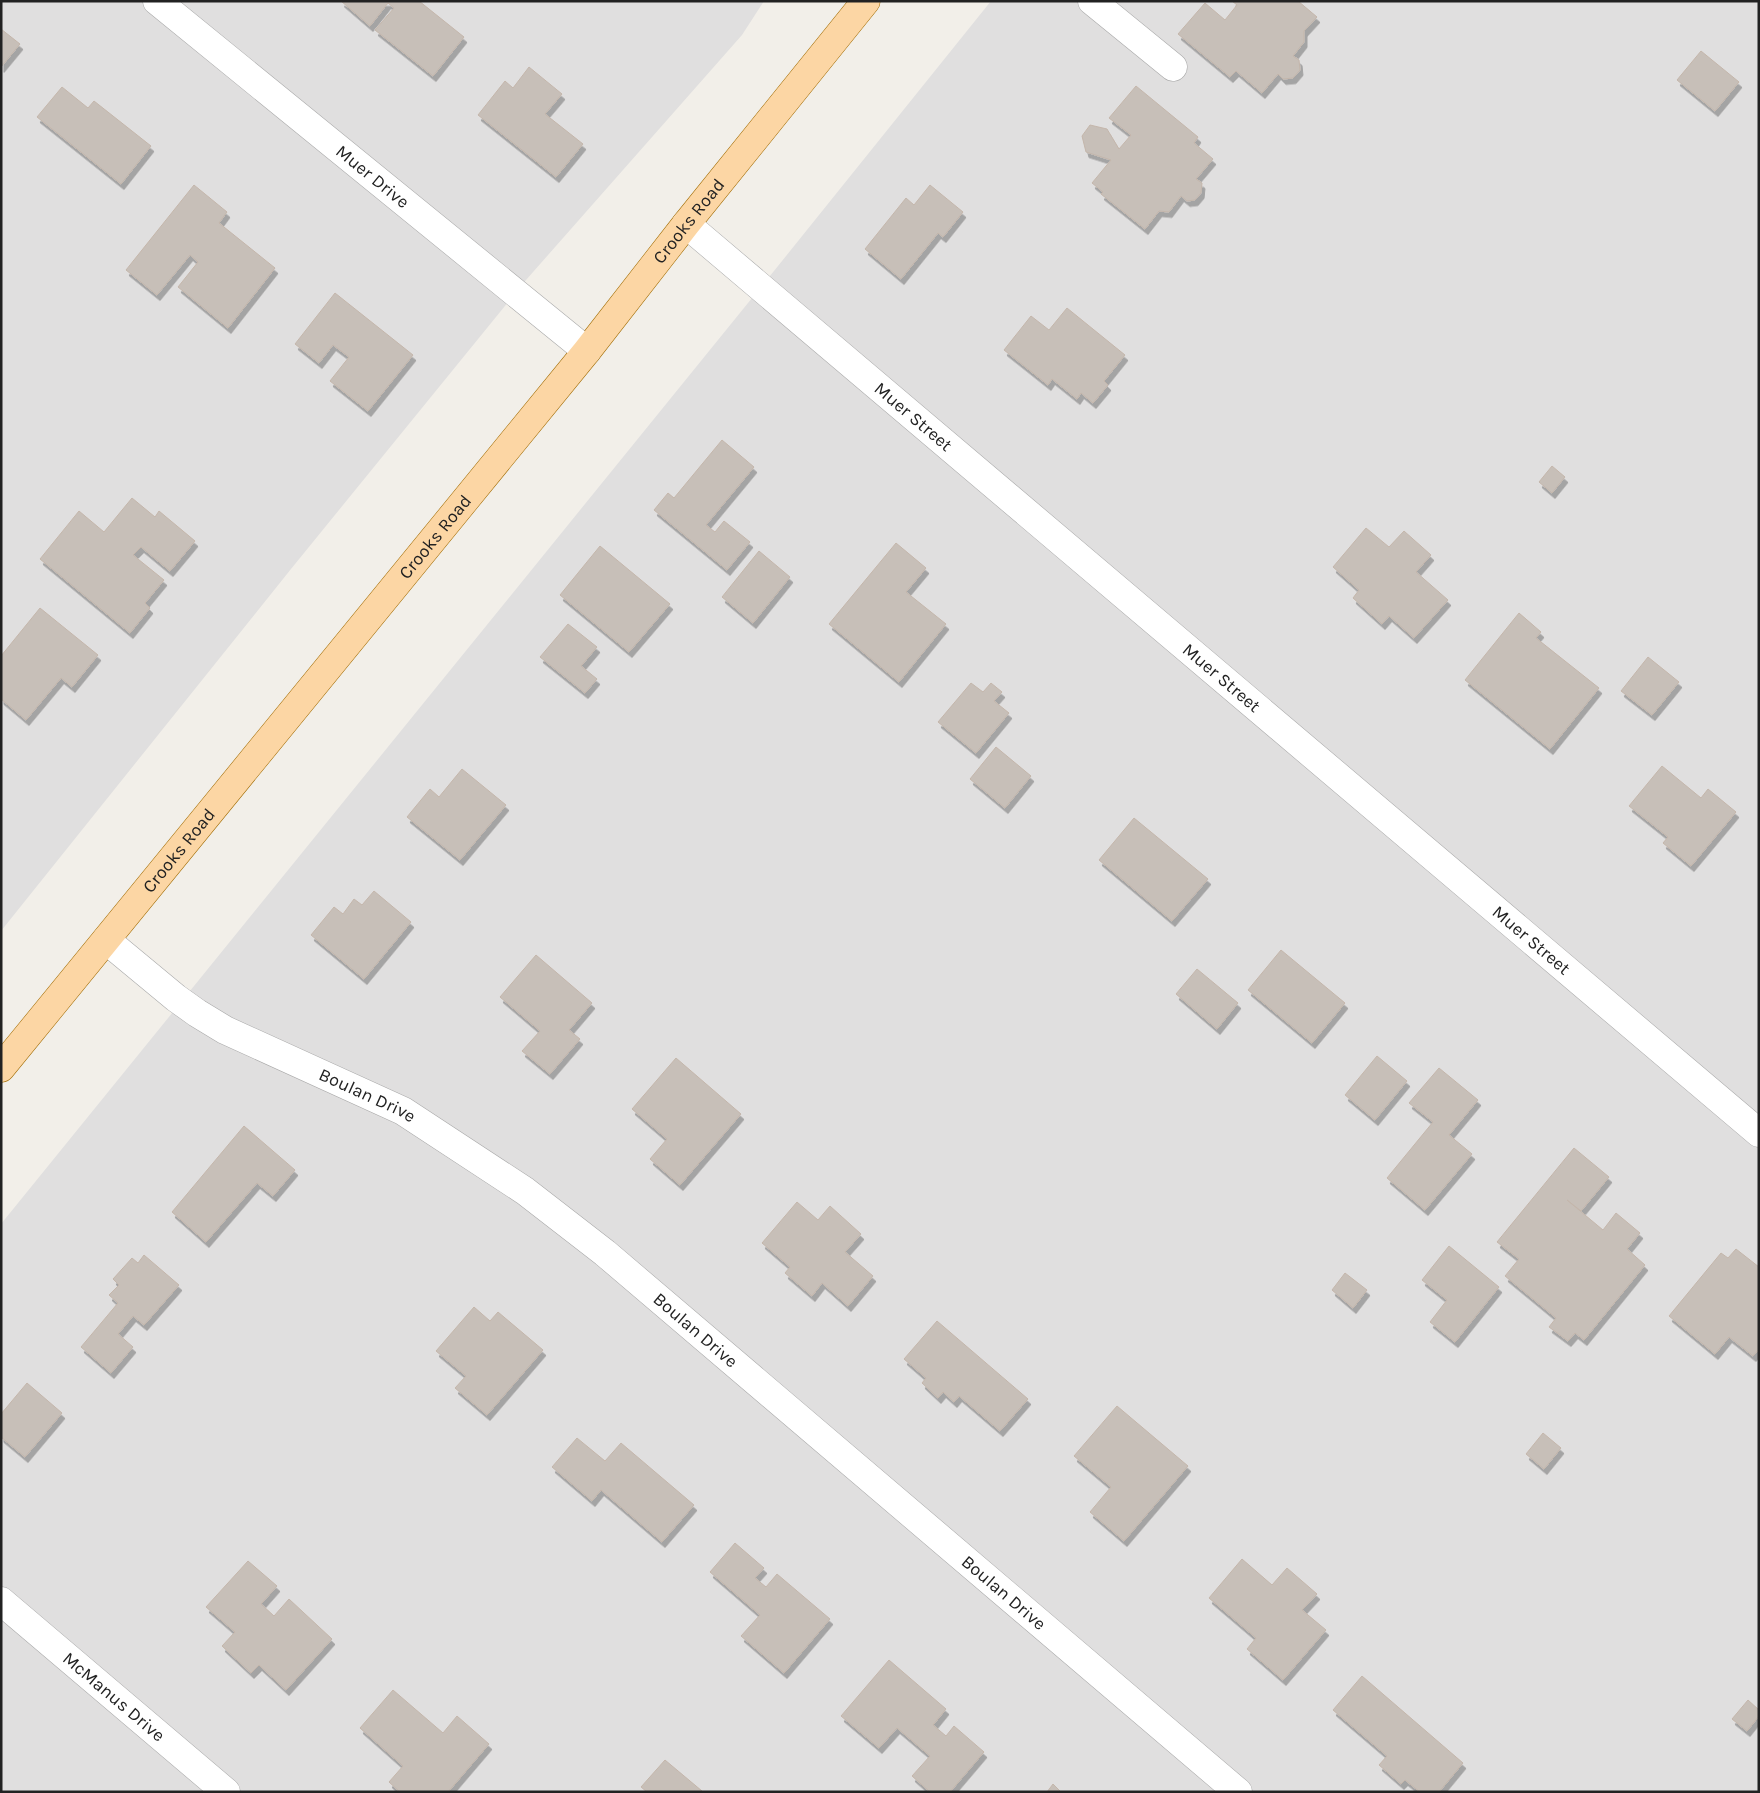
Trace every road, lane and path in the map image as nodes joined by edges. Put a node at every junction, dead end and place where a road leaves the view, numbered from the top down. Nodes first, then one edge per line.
1 (157, 1) edge
2 (866, 1) edge
3 (1092, 1) edge
4 (1173, 67) dead end
5 (686, 224) junction
6 (587, 351) junction
7 (106, 940) junction
8 (1, 1068) edge
9 (1759, 1133) edge
10 (1, 1601) edge
11 (226, 1792) edge
12 (1238, 1792) edge

1 - 6 street, Muer Drive
2 - 5 main road, Crooks Road
3 - 4 street
5 - 6 main road, Crooks Road
5 - 9 street, Muer Street
6 - 7 main road, Crooks Road
7 - 8 main road, Crooks Road
7 - 12 street, Boulan Drive
10 - 11 street, McManus Drive

